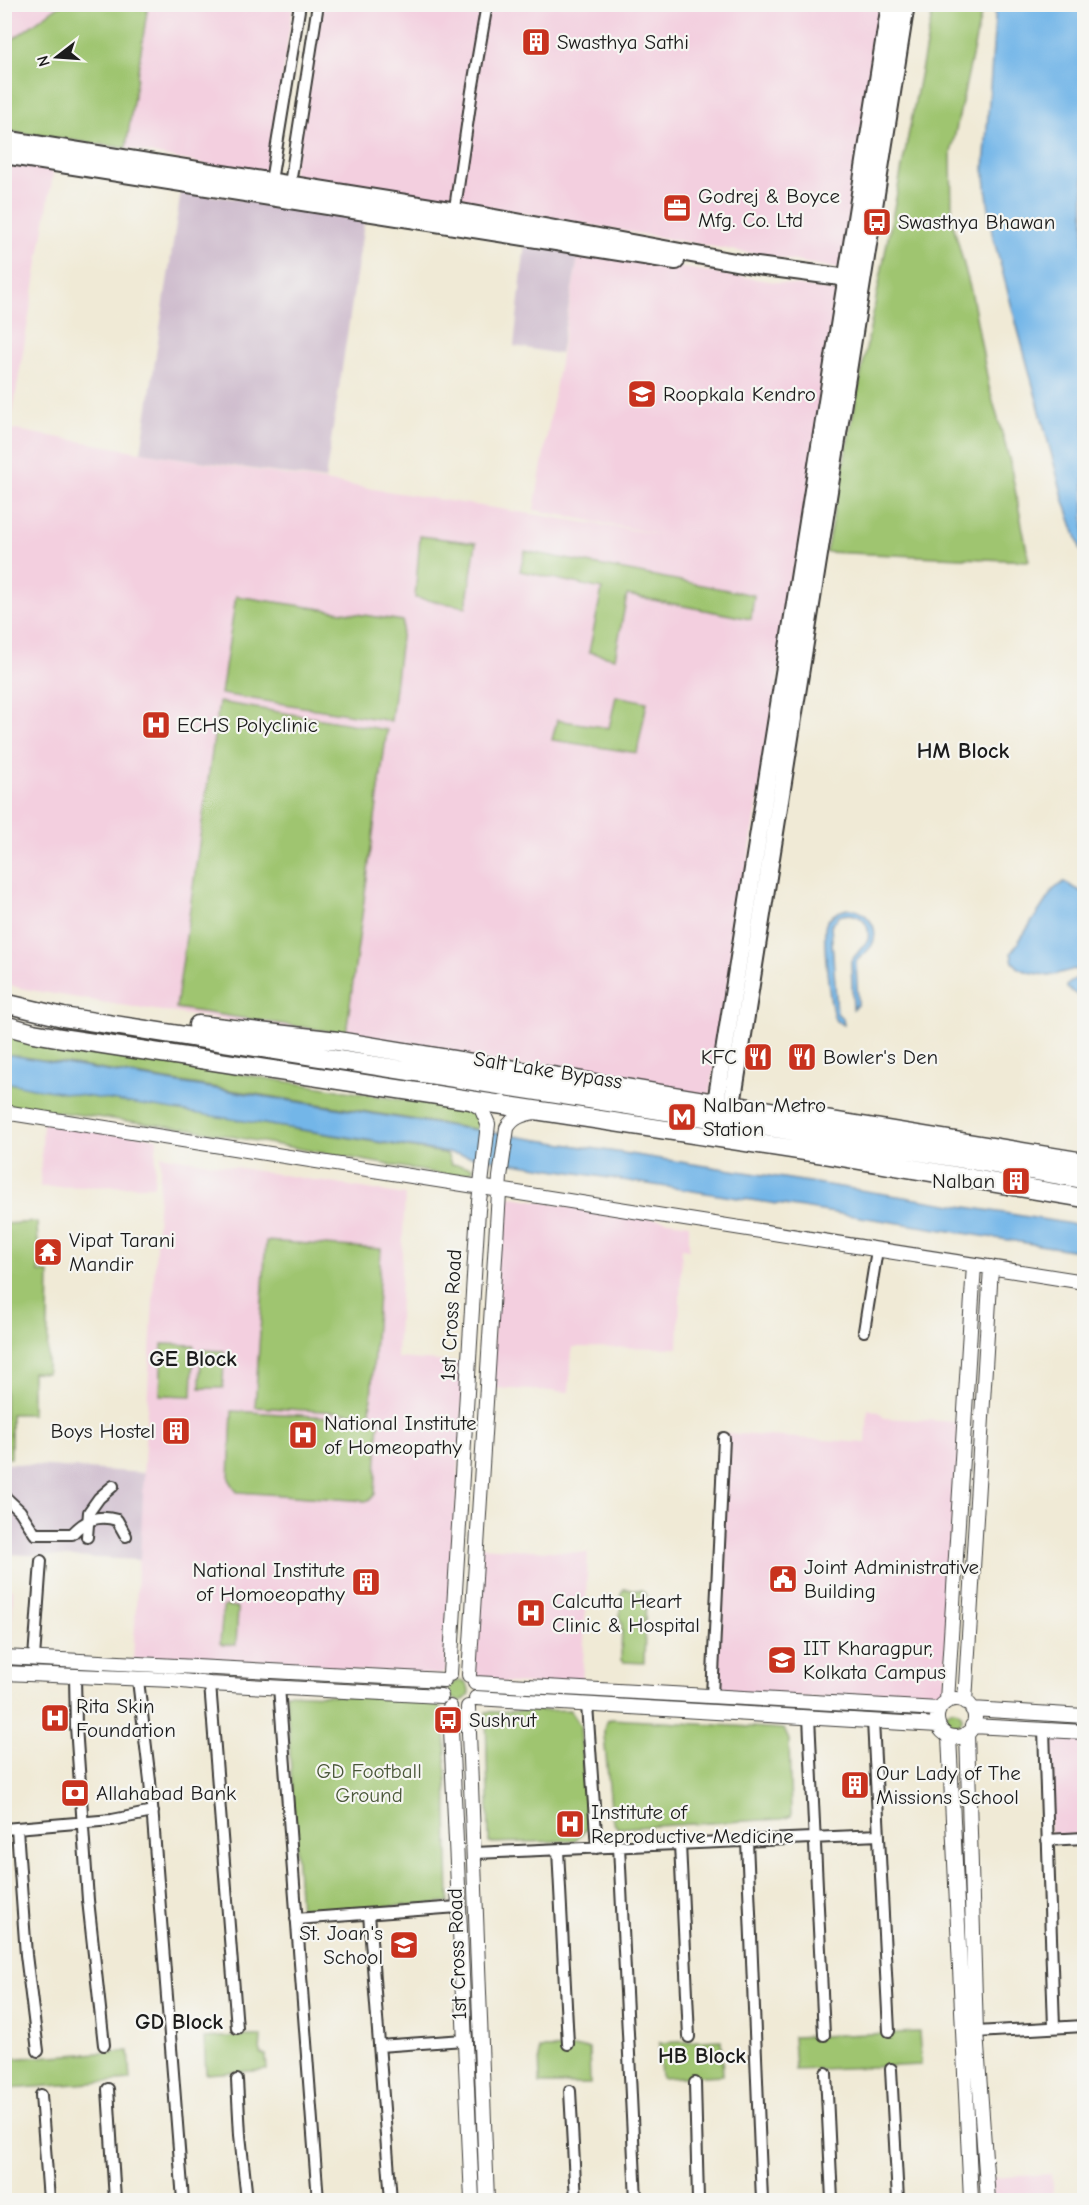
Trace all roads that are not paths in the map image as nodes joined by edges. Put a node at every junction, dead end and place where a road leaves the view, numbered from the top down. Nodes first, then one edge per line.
1 (300, 4) edge
2 (318, 4) edge
3 (487, 4) edge
4 (890, 4) edge
5 (906, 4) edge
6 (4, 139) edge
7 (4, 155) edge
8 (271, 181) junction
9 (290, 184) junction
10 (344, 201) junction
11 (453, 218) junction
12 (854, 283) junction
13 (4, 990) edge
14 (4, 1003) edge
15 (4, 1025) edge
16 (158, 1025) junction
17 (296, 1036) junction
18 (157, 1051) junction
19 (323, 1057) junction
20 (589, 1082) junction
21 (565, 1096) junction
22 (467, 1100) junction
23 (540, 1111) junction
24 (4, 1112) edge
25 (722, 1112) junction
26 (989, 1155) junction
27 (1084, 1162) edge
28 (1084, 1179) edge
29 (481, 1180) junction
30 (984, 1181) junction
31 (499, 1183) junction
32 (1084, 1198) edge
33 (877, 1250) junction
34 (974, 1265) junction
35 (991, 1267) junction
36 (1084, 1282) edge
37 (472, 1311) junction
38 (490, 1313) junction
39 (864, 1331) dead end
40 (724, 1438) dead end
41 (113, 1486) dead end
42 (4, 1496) edge
43 (89, 1521) junction
44 (126, 1536) dead end
45 (87, 1537) dead end
46 (458, 1554) junction
47 (476, 1554) junction
48 (41, 1562) dead end
49 (4, 1657) edge
50 (34, 1658) junction
51 (94, 1661) junction
52 (4, 1673) edge
53 (75, 1677) junction
54 (447, 1677) junction
55 (93, 1678) junction
56 (472, 1679) junction
57 (138, 1680) junction
58 (210, 1684) junction
59 (279, 1688) junction
60 (696, 1695) junction
61 (712, 1696) junction
62 (445, 1701) junction
63 (472, 1702) junction
64 (587, 1705) junction
65 (943, 1705) junction
66 (968, 1706) junction
67 (694, 1711) junction
68 (1084, 1716) edge
69 (809, 1717) junction
70 (873, 1721) junction
71 (938, 1725) junction
72 (970, 1729) junction
73 (1044, 1730) junction
74 (1084, 1732) edge
75 (949, 1736) junction
76 (153, 1812) junction
77 (82, 1822) junction
78 (4, 1829) edge
79 (17, 1829) junction
80 (879, 1834) junction
81 (814, 1838) junction
82 (1084, 1838) edge
83 (1047, 1840) junction
84 (747, 1841) junction
85 (680, 1844) junction
86 (618, 1846) junction
87 (597, 1848) junction
88 (558, 1850) junction
89 (475, 1853) junction
90 (459, 1907) junction
91 (369, 1914) junction
92 (296, 1919) junction
93 (461, 1968) junction
94 (479, 1968) junction
95 (967, 1982) junction
96 (1084, 2026) edge
97 (1054, 2027) junction
98 (237, 2028) dead end
99 (889, 2031) dead end
100 (976, 2031) junction
101 (824, 2035) dead end
102 (689, 2037) dead end
103 (464, 2040) junction
104 (568, 2044) dead end
105 (104, 2045) dead end
106 (379, 2046) junction
107 (38, 2051) dead end
108 (891, 2069) dead end
109 (826, 2073) dead end
110 (237, 2080) dead end
111 (466, 2083) junction
112 (483, 2083) junction
113 (694, 2083) dead end
114 (108, 2089) dead end
115 (570, 2091) dead end
116 (41, 2095) dead end
117 (973, 2098) junction
118 (49, 2200) edge
119 (115, 2200) edge
120 (183, 2200) edge
121 (247, 2200) edge
122 (318, 2200) edge
123 (391, 2200) edge
124 (472, 2200) edge
125 (487, 2200) edge
126 (576, 2200) edge
127 (636, 2200) edge
128 (698, 2200) edge
129 (762, 2200) edge
130 (832, 2200) edge
131 (898, 2200) edge
132 (971, 2200) edge
133 (987, 2200) edge

1 - 8 street
2 - 9 street
3 - 11 street
4 - 12 main road
5 - 12 main road
6 - 8 main road
7 - 10 main road
8 - 9 main road
9 - 10 main road
10 - 11 main road
11 - 12 main road
12 - 25 main road
13 - 16 main road, Salt Lake Bypass
14 - 16 main road, Salt Lake Bypass
15 - 18 main road, Salt Lake Bypass
16 - 17 main road, Salt Lake Bypass
16 - 18 main road
16 - 19 main road, Salt Lake Bypass
17 - 19 main road
17 - 20 main road, Salt Lake Bypass
18 - 22 main road, Salt Lake Bypass
19 - 21 main road, Salt Lake Bypass
20 - 21 main road
20 - 25 main road, Salt Lake Bypass
21 - 25 main road, Salt Lake Bypass
22 - 23 main road, Salt Lake Bypass
22 - 29 street, 1st Cross Road
23 - 30 main road, Salt Lake Bypass
23 - 31 street, 1st Cross Road
24 - 29 street
25 - 26 main road, Salt Lake Bypass
26 - 27 main road, Salt Lake Bypass
26 - 28 main road, Salt Lake Bypass
26 - 30 main road
29 - 31 street
29 - 37 street, 1st Cross Road
30 - 32 main road, Salt Lake Bypass
31 - 33 street
31 - 38 street, 1st Cross Road
33 - 34 street
33 - 39 street
34 - 35 street
34 - 65 street
35 - 36 street
35 - 66 street
37 - 38 street
37 - 46 street, 1st Cross Road
38 - 47 street, 1st Cross Road
40 - 61 street
41 - 43 street
42 - 43 street
43 - 44 street
43 - 45 street
46 - 47 street
46 - 54 street, 1st Cross Road
47 - 56 street, 1st Cross Road
48 - 50 street
49 - 50 street
50 - 51 street
51 - 54 street
51 - 55 street
52 - 53 street
53 - 55 street
53 - 77 street
54 - 56 street
54 - 62 street
55 - 57 street
56 - 60 street
56 - 63 street
57 - 58 street
57 - 76 street
58 - 59 street
58 - 98 street
59 - 62 street
59 - 92 street
60 - 61 street
60 - 67 street
61 - 65 street
62 - 63 street
62 - 90 street, 1st Cross Road
63 - 64 street
63 - 89 street, 1st Cross Road
64 - 67 street
64 - 87 street
65 - 66 street
65 - 71 street
66 - 68 street
66 - 72 street
67 - 69 street
69 - 70 street
69 - 81 street
70 - 71 street
70 - 80 street
71 - 75 street
72 - 73 street
72 - 75 street
72 - 95 street
73 - 74 street
73 - 83 street
75 - 95 street
76 - 77 street
76 - 120 street
77 - 79 street
77 - 105 street
78 - 79 street
79 - 107 street
80 - 81 street
80 - 99 street
81 - 84 street
81 - 101 street
82 - 83 street
83 - 97 street
84 - 85 street
84 - 129 street
85 - 86 street
85 - 102 street
86 - 87 street
86 - 127 street
87 - 88 street
88 - 89 street
88 - 104 street
89 - 94 street, 1st Cross Road
90 - 91 street
90 - 93 street, 1st Cross Road
91 - 92 street
91 - 106 street
92 - 122 street
93 - 94 street
93 - 103 street, 1st Cross Road
94 - 112 street, 1st Cross Road
95 - 100 street
95 - 117 street
96 - 97 street
97 - 100 street
100 - 117 street
103 - 106 street
103 - 111 street, 1st Cross Road
106 - 123 street
108 - 131 street
109 - 130 street
110 - 121 street
111 - 112 street
111 - 124 street, 1st Cross Road
112 - 125 street, 1st Cross Road
113 - 128 street
114 - 119 street
115 - 126 street
116 - 118 street
117 - 132 street
117 - 133 street

